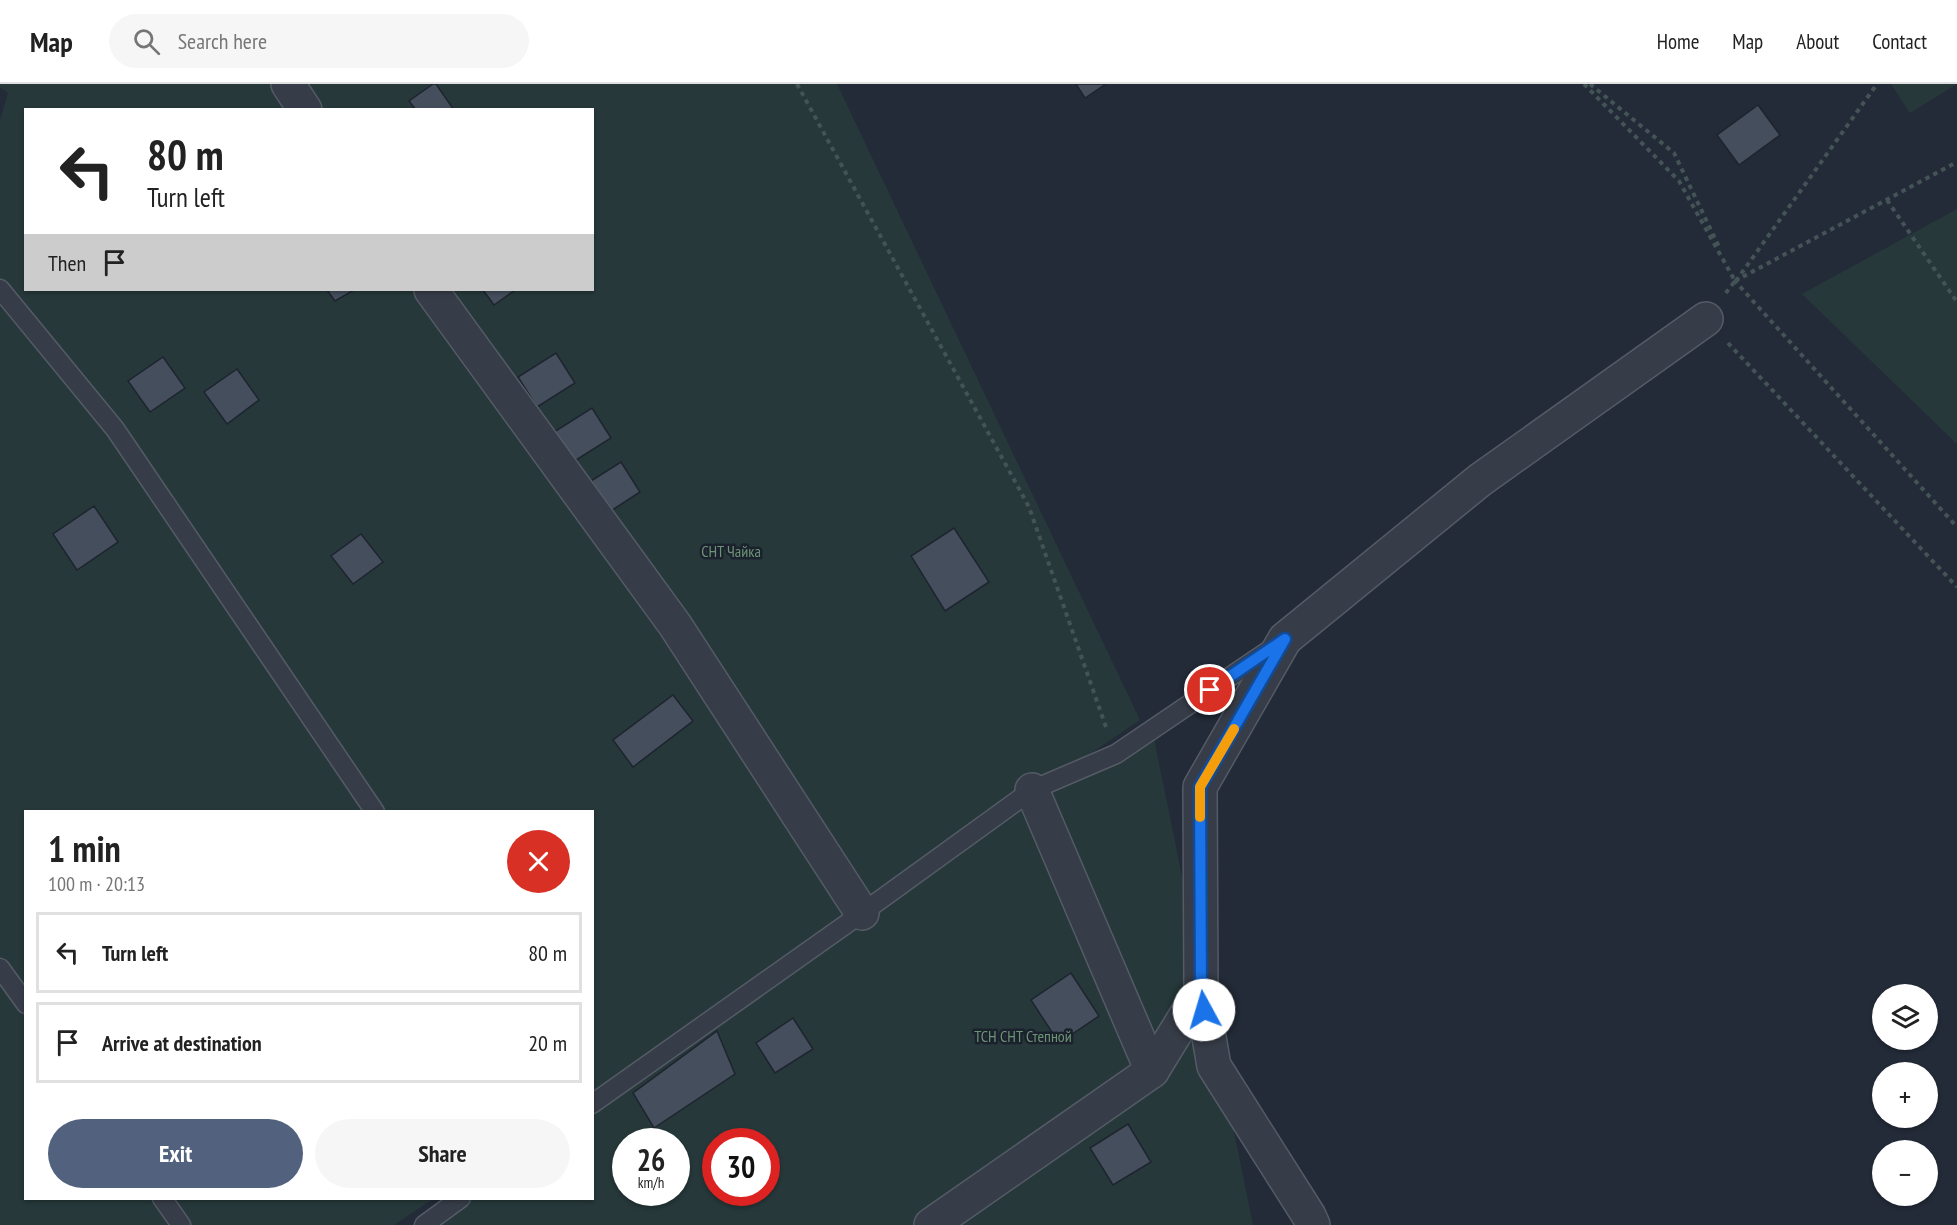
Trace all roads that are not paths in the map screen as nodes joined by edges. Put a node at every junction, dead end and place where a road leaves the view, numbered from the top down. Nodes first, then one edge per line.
1 (288, 84) edge
2 (304, 108) edge
3 (0, 289) edge
4 (432, 291) edge
5 (1706, 319) road end
6 (1285, 639) junction
7 (1032, 790) junction
8 (374, 810) edge
9 (862, 913) junction
10 (0, 968) edge
11 (1201, 991) junction
12 (24, 1001) edge
13 (1152, 1071) junction
14 (594, 1103) edge
15 (163, 1200) edge
16 (458, 1200) edge
17 (181, 1225) edge
18 (424, 1225) edge
19 (931, 1225) edge
20 (1313, 1225) edge

1 - 2 street
3 - 8 lane
4 - 9 street
5 - 6 street
6 - 7 lane
6 - 11 street
7 - 9 lane
7 - 13 street
9 - 14 lane
10 - 12 lane
11 - 13 street
11 - 20 street
13 - 19 street
15 - 17 lane
16 - 18 lane

